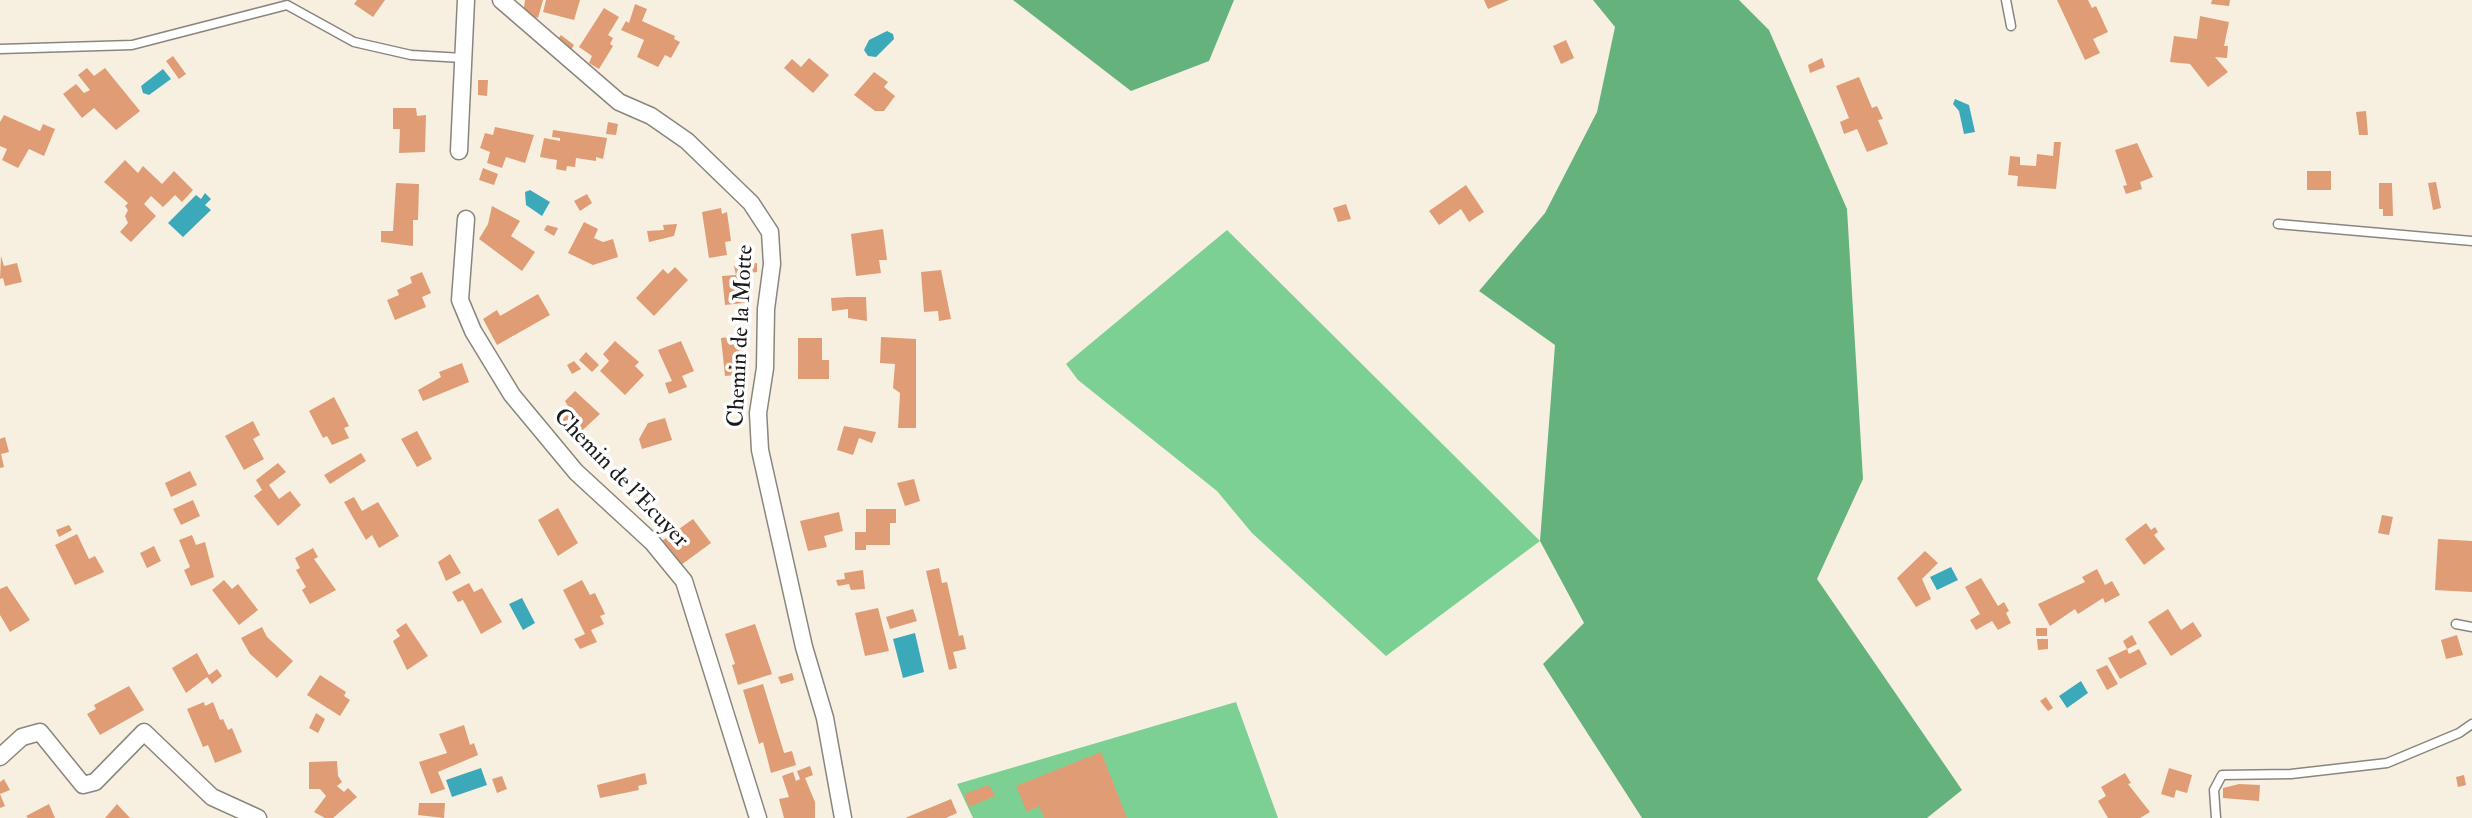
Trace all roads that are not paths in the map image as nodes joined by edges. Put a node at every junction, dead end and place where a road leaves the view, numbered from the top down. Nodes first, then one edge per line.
1 (466, 0) edge
2 (501, 0) edge
3 (2007, 0) edge
4 (2011, 26) dead end
5 (0, 49) edge
6 (463, 58) junction
7 (459, 150) dead end
8 (466, 219) dead end
9 (2278, 224) dead end
10 (2472, 241) edge
11 (2456, 624) dead end
12 (2472, 627) edge
13 (2472, 724) edge
14 (0, 757) edge
15 (258, 818) edge
16 (758, 818) edge
17 (843, 818) edge
18 (2216, 818) edge

1 - 6 street
2 - 17 street, Chemin de la Motte
3 - 4 lane
5 - 6 lane
6 - 7 street
8 - 16 street, Chemin de l'Ecuyer
9 - 10 lane
11 - 12 lane
13 - 18 lane
14 - 15 street

